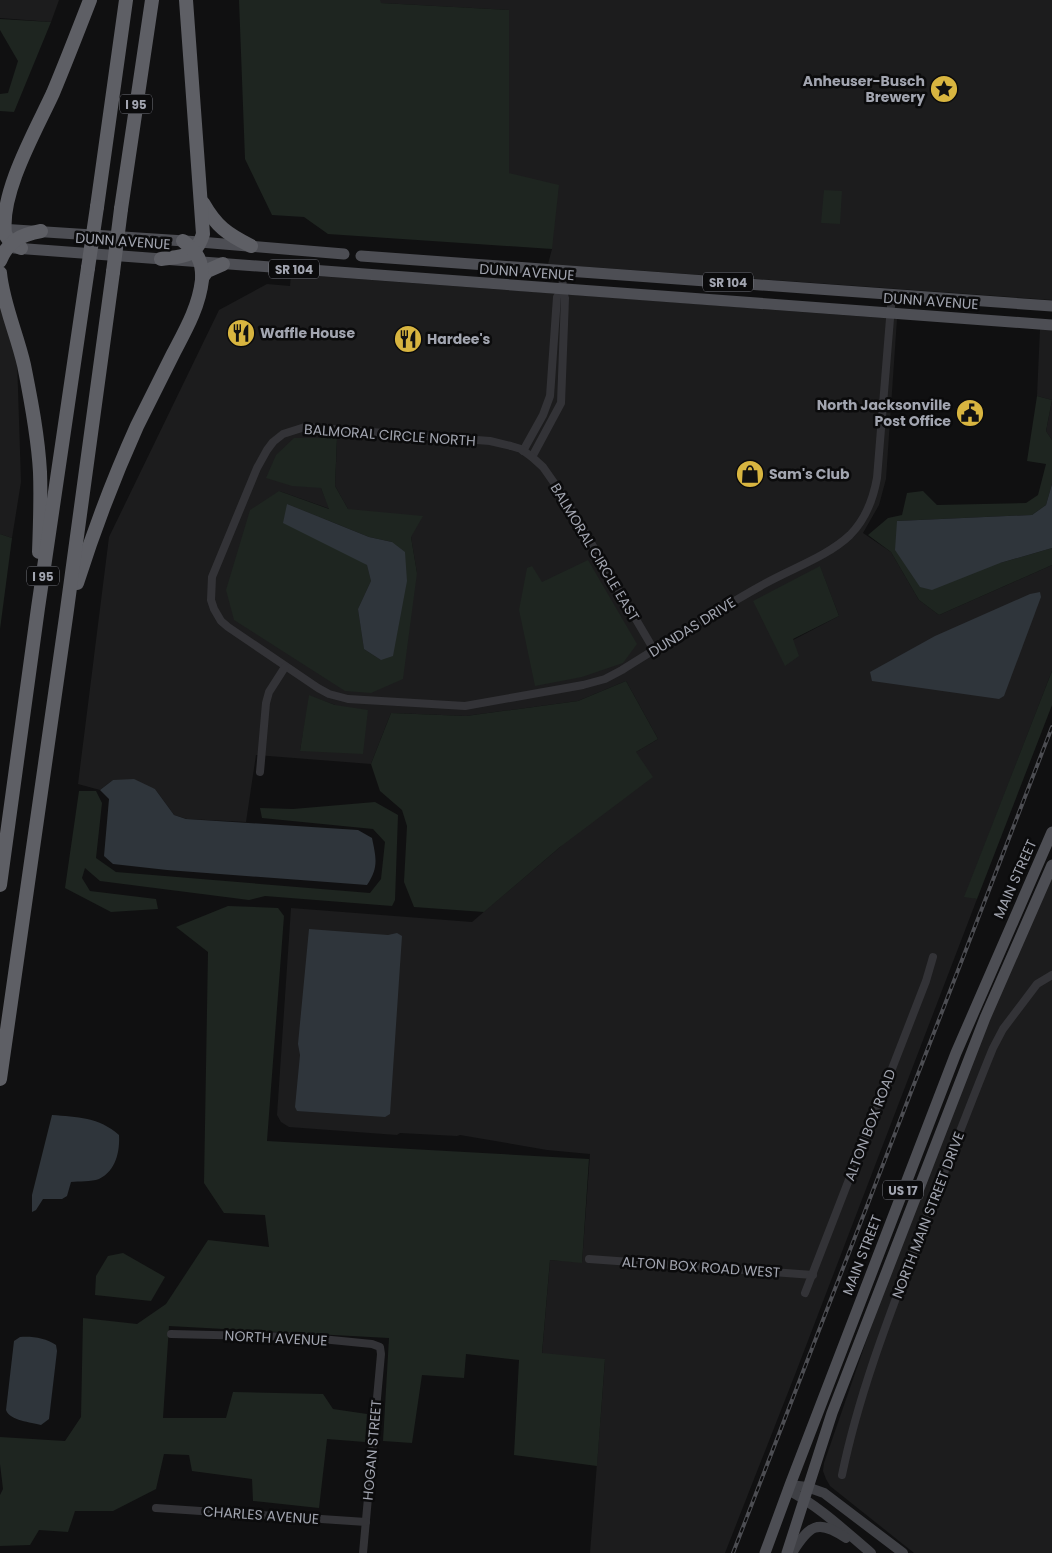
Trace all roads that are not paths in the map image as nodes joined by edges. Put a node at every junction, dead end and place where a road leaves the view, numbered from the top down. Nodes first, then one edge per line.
1 (90, 0) edge
2 (126, 0) edge
3 (152, 0) edge
4 (186, 0) edge
5 (200, 198) junction
6 (3, 229) edge
7 (41, 231) junction
8 (183, 241) joint
9 (10, 246) edge
10 (251, 246) junction
11 (199, 252) junction
12 (344, 254) joint
13 (362, 256) junction
14 (161, 259) joint
15 (0, 262) edge
16 (223, 264) junction
17 (564, 270) junction
18 (360, 274) junction
19 (202, 278) junction
20 (0, 281) edge
21 (562, 289) junction
22 (892, 294) junction
23 (1052, 306) edge
24 (890, 313) junction
25 (1052, 325) edge
26 (294, 430) joint
27 (523, 451) junction
28 (532, 457) junction
29 (38, 608) junction
30 (66, 617) junction
31 (654, 650) junction
32 (285, 667) junction
33 (260, 772) dead end
34 (1052, 832) edge
35 (1052, 865) edge
36 (0, 885) edge
37 (933, 957) dead end
38 (1052, 975) edge
39 (0, 1079) edge
40 (589, 1259) dead end
41 (813, 1275) junction
42 (805, 1293) dead end
43 (171, 1334) dead end
44 (380, 1347) joint
45 (842, 1475) dead end
46 (789, 1487) junction
47 (806, 1492) junction
48 (156, 1508) dead end
49 (366, 1522) junction
50 (363, 1553) edge
51 (765, 1553) edge
52 (787, 1553) edge
53 (792, 1553) edge
54 (870, 1553) edge
55 (903, 1553) edge

1 - 6 highway
2 - 29 highway, I 95, bridge
3 - 30 highway, I 95, bridge
4 - 5 highway
5 - 10 highway
5 - 11 highway
6 - 7 main road, DUNN AVENUE
6 - 9 highway
7 - 8 main road, DUNN AVENUE
7 - 9 highway
8 - 11 highway
9 - 14 main road, DUNN AVENUE
9 - 15 highway
10 - 11 main road, DUNN AVENUE / SR 104
10 - 12 main road, DUNN AVENUE / SR 104
11 - 14 highway
11 - 16 main road, DUNN AVENUE / SR 104
11 - 19 highway
12 - 13 street, DUNN AVENUE / SR 104
13 - 17 main road, DUNN AVENUE / SR 104
13 - 18 street
16 - 18 main road, DUNN AVENUE / SR 104
16 - 19 highway
17 - 21 street
17 - 22 main road, DUNN AVENUE / SR 104
18 - 21 main road, DUNN AVENUE / SR 104
19 - 30 highway
20 - 29 highway
21 - 24 main road, DUNN AVENUE / SR 104
21 - 27 street
21 - 28 street
22 - 23 main road, DUNN AVENUE / SR 104
22 - 24 street, DUNDAS DRIVE
24 - 25 main road, DUNN AVENUE / SR 104
24 - 31 street, DUNDAS DRIVE
26 - 27 street, BALMORAL CIRCLE NORTH
26 - 32 street, DUNDAS DRIVE
27 - 28 street, BALMORAL CIRCLE EAST
28 - 31 street, BALMORAL CIRCLE EAST
29 - 36 highway, I 95
30 - 39 highway, I 95
31 - 32 street, DUNDAS DRIVE
32 - 33 street
34 - 46 main road, MAIN STREET / US 17
35 - 47 main road, MAIN STREET / US 17
37 - 41 street, ALTON BOX ROAD
38 - 45 street, NORTH MAIN STREET DRIVE
40 - 41 street, ALTON BOX ROAD WEST
41 - 42 street, ALTON BOX ROAD
43 - 44 street, NORTH AVENUE
44 - 49 street, HOGAN STREET
46 - 47 street
46 - 51 main road, MAIN STREET / US 17
47 - 52 main road, MAIN STREET / US 17
47 - 54 street
47 - 55 street
48 - 49 street, CHARLES AVENUE
49 - 50 street, HOGAN STREET
53 - 54 street

